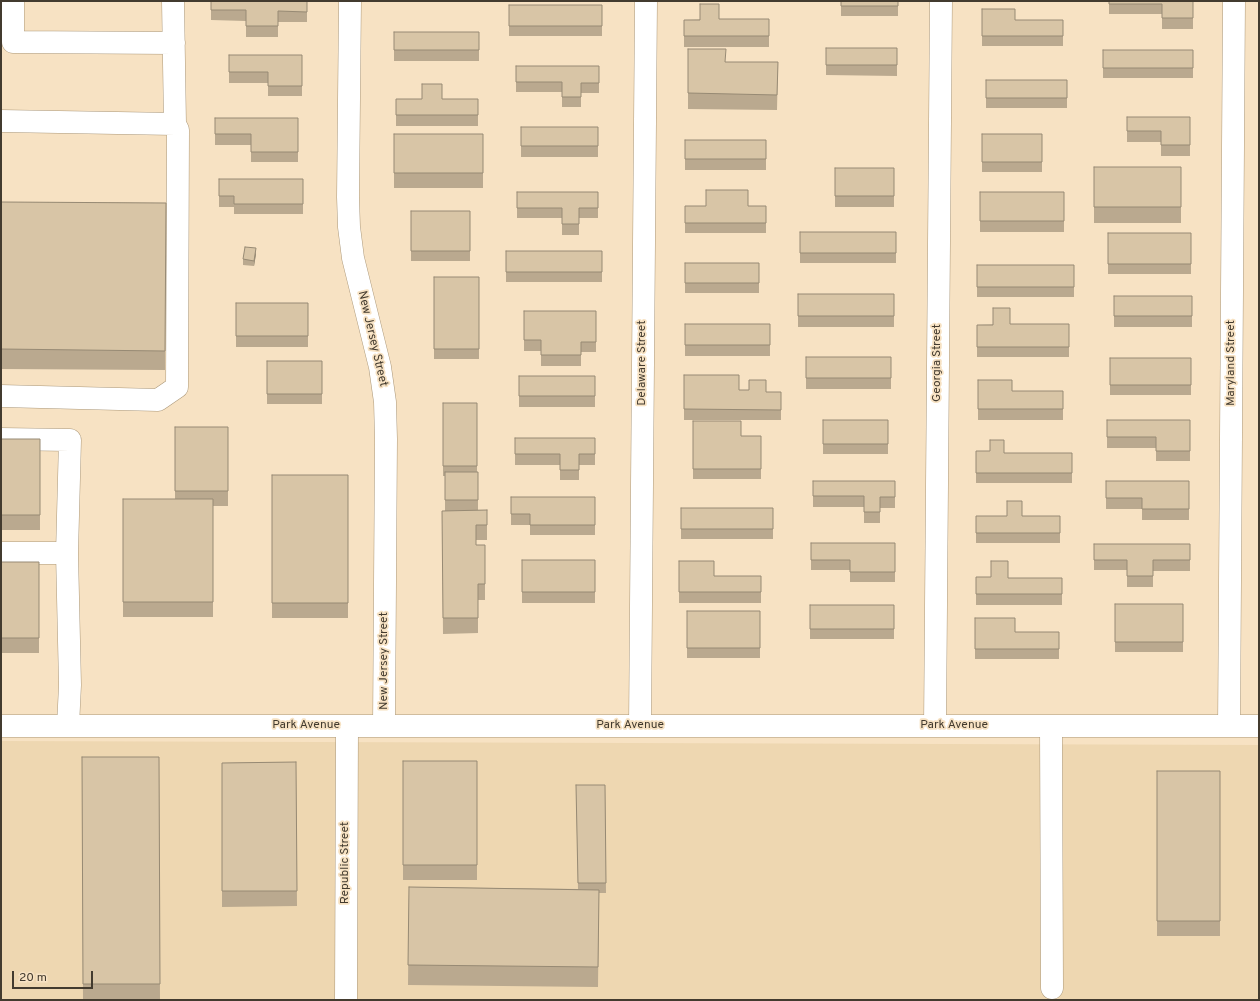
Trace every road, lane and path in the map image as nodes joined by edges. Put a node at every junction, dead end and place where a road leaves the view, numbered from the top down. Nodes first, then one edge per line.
1 (13, 1) edge
2 (173, 1) edge
3 (350, 1) edge
4 (646, 1) edge
5 (941, 1) edge
6 (1234, 1) edge
7 (7, 42) edge
8 (174, 43) junction
9 (1, 121) edge
10 (175, 124) junction
11 (155, 208) edge
12 (178, 208) junction
13 (1, 396) edge
14 (1, 440) edge
15 (1, 553) edge
16 (67, 553) junction
17 (1, 726) edge
18 (68, 726) junction
19 (346, 726) junction
20 (384, 726) junction
21 (640, 726) junction
22 (935, 726) junction
23 (1051, 726) junction
24 (1229, 726) junction
25 (1259, 726) edge
26 (1052, 988) dead end
27 (346, 1000) edge

1 - 7 street
2 - 8 street
3 - 20 street, New Jersey Street
4 - 21 street, Delaware Street
5 - 22 street, Georgia Street
6 - 24 street, Maryland Street
7 - 8 street
8 - 10 street
9 - 10 street
10 - 12 street
11 - 12 street
12 - 13 street
14 - 16 street
15 - 16 street
16 - 18 street
17 - 18 street, Park Avenue
18 - 19 street, Park Avenue
19 - 20 street, Park Avenue
19 - 27 street, Republic Street
20 - 21 street, Park Avenue
21 - 22 street, Park Avenue
22 - 23 street, Park Avenue
23 - 24 street, Park Avenue
23 - 26 street
24 - 25 street, Park Avenue

